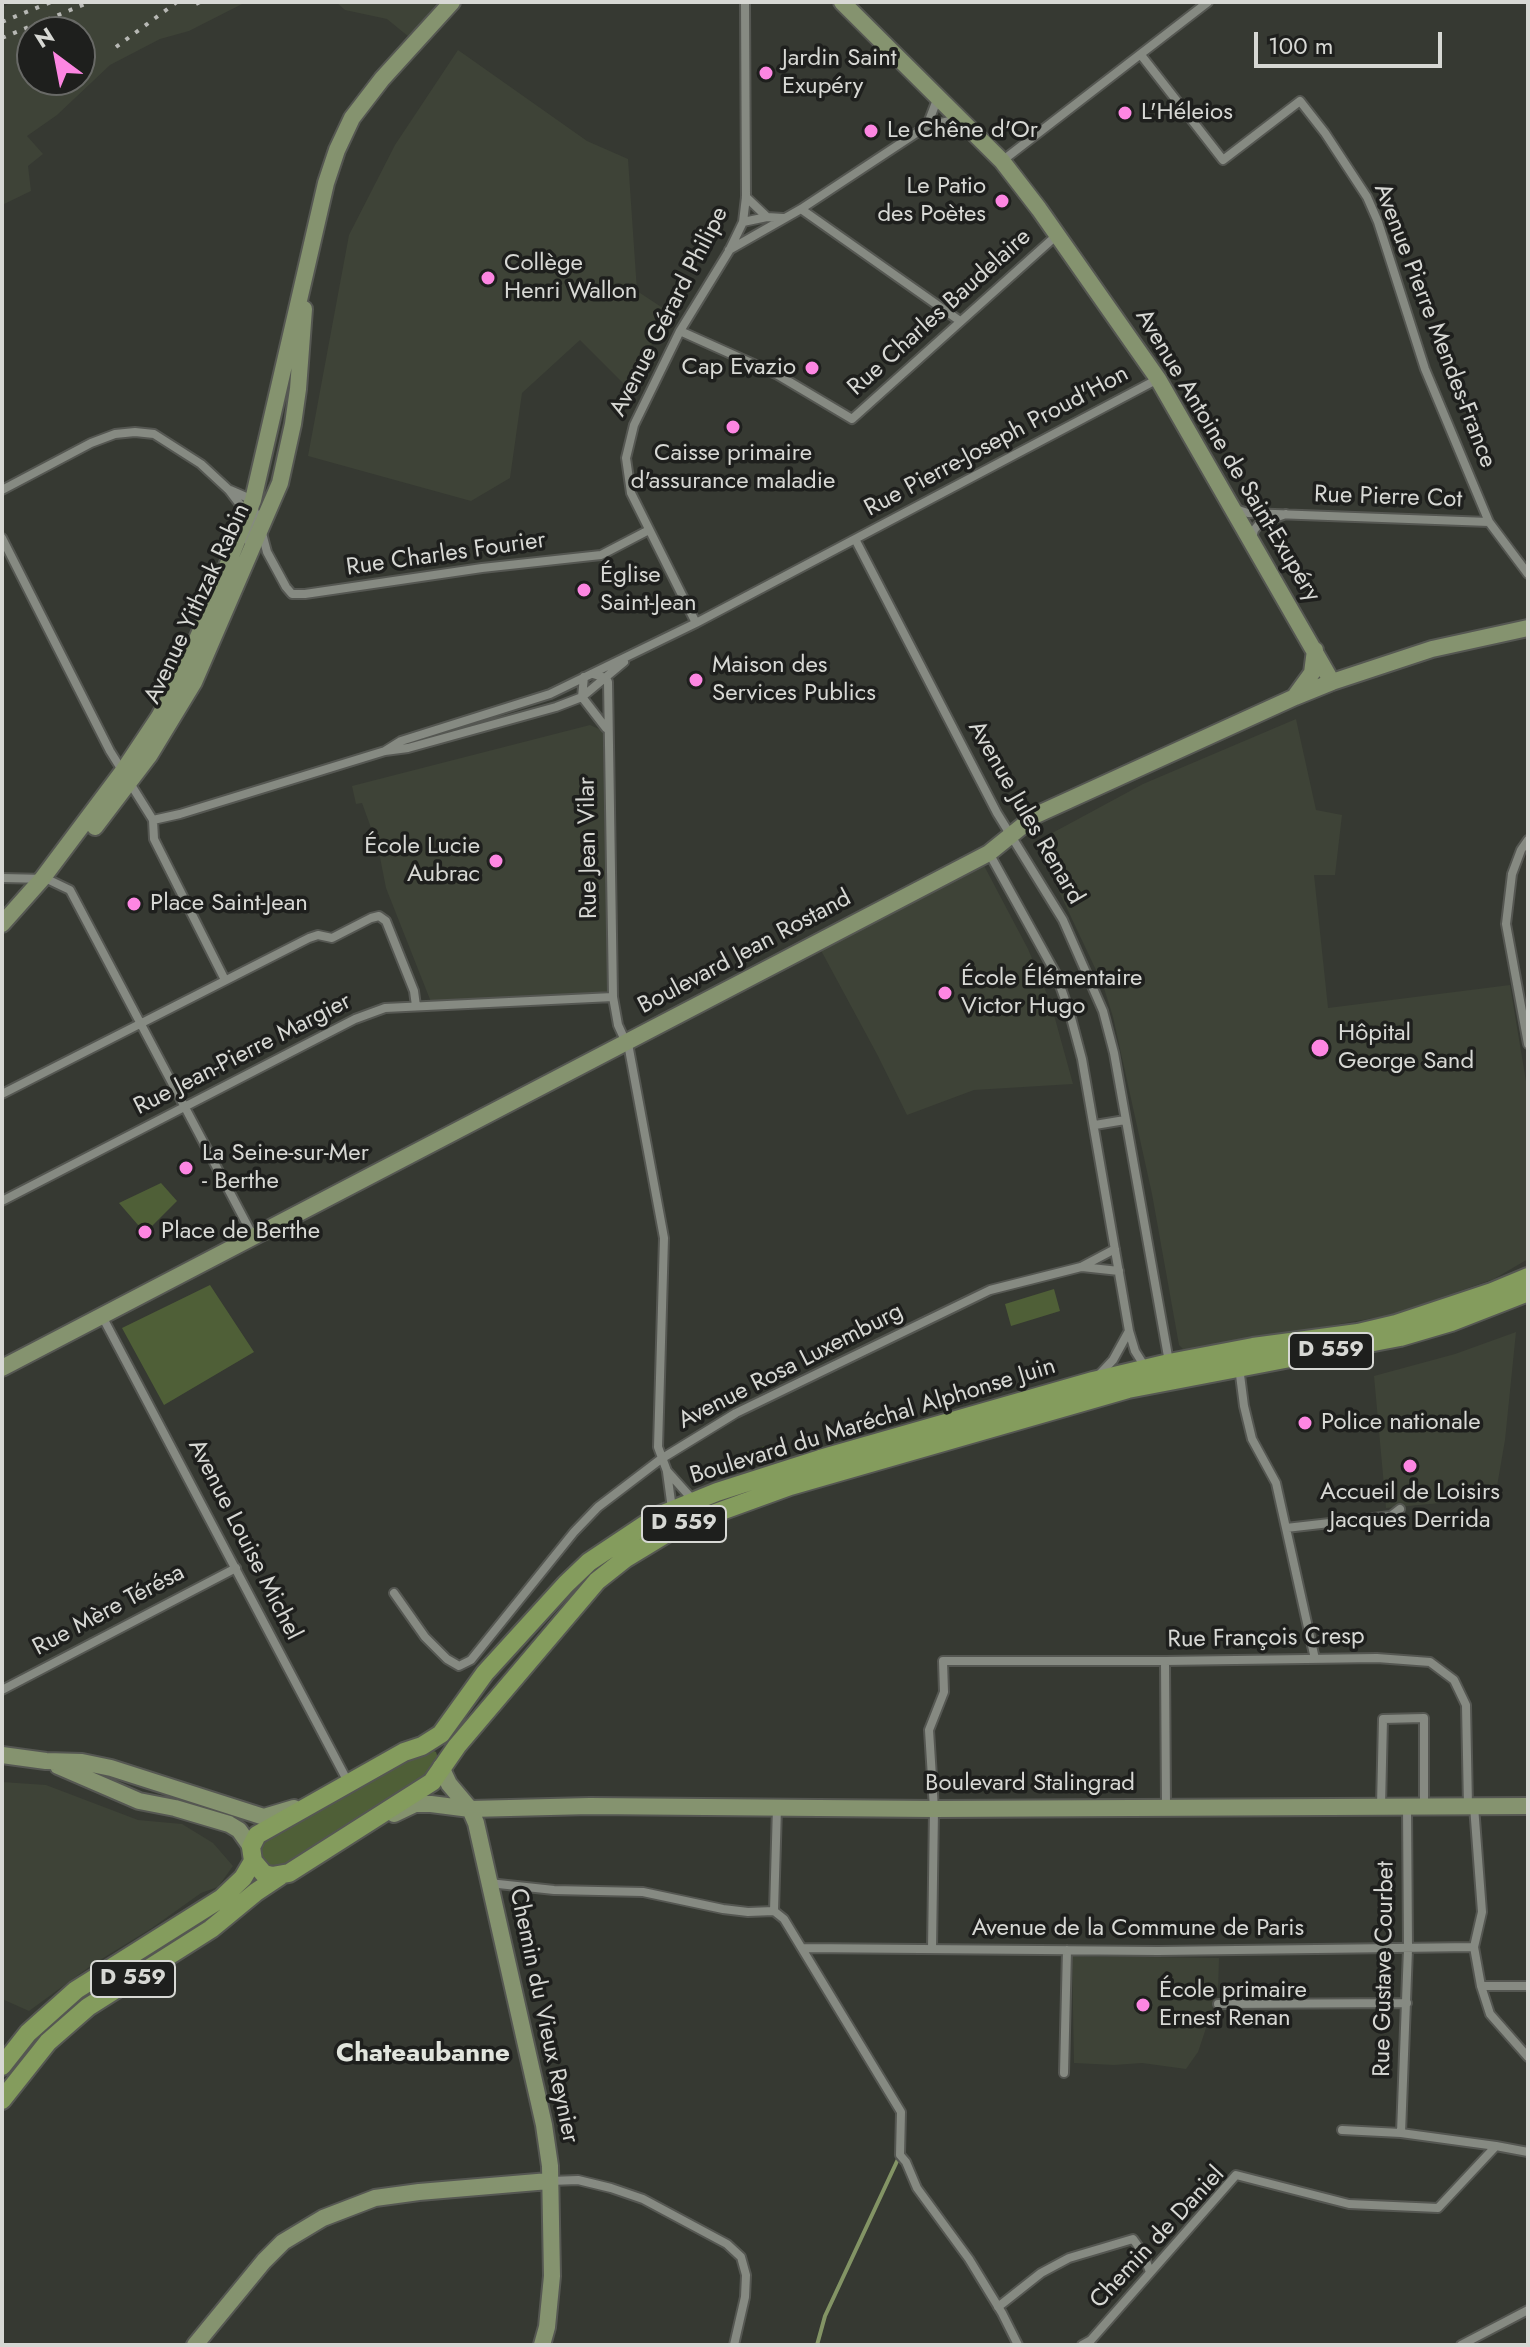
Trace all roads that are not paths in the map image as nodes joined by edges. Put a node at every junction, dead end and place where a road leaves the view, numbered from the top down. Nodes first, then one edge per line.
1 (452, 2) edge
2 (745, 2) edge
3 (842, 2) edge
4 (1208, 2) edge
5 (1141, 55) junction
6 (938, 96) junction
7 (961, 118) junction
8 (927, 126) junction
9 (1002, 161) junction
10 (746, 197) junction
11 (801, 209) junction
12 (767, 217) junction
13 (784, 218) junction
14 (741, 226) junction
15 (759, 233) junction
16 (1057, 235) junction
17 (729, 251) junction
18 (303, 287) junction
19 (960, 321) junction
20 (680, 331) junction
21 (1158, 379) junction
22 (2, 490) edge
23 (229, 490) junction
24 (1233, 508) junction
25 (1286, 513) junction
26 (257, 514) junction
27 (1489, 522) junction
28 (649, 530) junction
29 (2, 538) edge
30 (855, 539) junction
31 (1252, 540) junction
32 (247, 554) junction
33 (1528, 574) edge
34 (696, 623) junction
35 (1528, 628) edge
36 (1315, 650) junction
37 (634, 654) junction
38 (587, 676) junction
39 (606, 678) junction
40 (1332, 682) junction
41 (582, 697) junction
42 (1295, 697) junction
43 (608, 733) junction
44 (385, 751) junction
45 (126, 777) junction
46 (153, 820) junction
47 (1010, 835) junction
48 (1528, 840) edge
49 (989, 853) junction
50 (2, 878) edge
51 (47, 879) junction
52 (2, 924) edge
53 (2, 934) edge
54 (225, 980) junction
55 (613, 997) junction
56 (416, 1006) junction
57 (140, 1023) junction
58 (1528, 1044) edge
59 (627, 1046) junction
60 (2, 1094) edge
61 (183, 1107) junction
62 (1125, 1120) junction
63 (1095, 1125) junction
64 (2, 1201) edge
65 (253, 1236) junction
66 (1115, 1249) junction
67 (1081, 1267) junction
68 (1119, 1271) junction
69 (1528, 1277) edge
70 (1528, 1292) edge
71 (102, 1316) junction
72 (1129, 1331) junction
73 (1237, 1360) junction
74 (2, 1368) edge
75 (1161, 1372) junction
76 (1093, 1381) junction
77 (661, 1459) junction
78 (667, 1471) junction
79 (694, 1501) junction
80 (672, 1509) junction
81 (1400, 1509) dead end
82 (1286, 1528) junction
83 (236, 1568) junction
84 (394, 1593) dead end
85 (1315, 1659) junction
86 (1165, 1661) junction
87 (2, 1690) edge
88 (422, 1746) junction
89 (2, 1755) edge
90 (46, 1761) junction
91 (441, 1767) junction
92 (349, 1783) junction
93 (456, 1792) junction
94 (319, 1800) junction
95 (777, 1806) junction
96 (1166, 1806) junction
97 (1381, 1806) junction
98 (1415, 1806) junction
99 (1471, 1806) junction
100 (1528, 1806) edge
101 (532, 1808) junction
102 (470, 1809) junction
103 (934, 1809) junction
104 (360, 1830) junction
105 (252, 1854) junction
106 (280, 1876) junction
107 (489, 1883) junction
108 (774, 1911) junction
109 (1474, 1947) junction
110 (802, 1948) junction
111 (932, 1949) junction
112 (1408, 1949) junction
113 (1067, 1950) junction
114 (1481, 1986) junction
115 (1528, 1986) edge
116 (1407, 2003) junction
117 (1218, 2004) dead end
118 (1528, 2057) edge
119 (2, 2066) edge
120 (1064, 2073) dead end
121 (2, 2100) edge
122 (1342, 2130) dead end
123 (1401, 2133) junction
124 (1496, 2146) junction
125 (1528, 2152) edge
126 (549, 2181) junction
127 (1150, 2272) junction
128 (998, 2307) junction
129 (1528, 2310) edge
130 (195, 2345) edge
131 (542, 2345) edge
132 (734, 2345) edge
133 (1018, 2345) edge
134 (1082, 2345) edge
135 (1461, 2345) edge

1 - 18 street, Avenue Yithzak Rabin
2 - 10 street, Avenue Gérard Philipe
3 - 6 street, Avenue Antoine de Saint-Exupéry
4 - 5 street
5 - 9 street
5 - 27 street, Avenue Pierre Mendes-France
6 - 7 street, Avenue Antoine de Saint-Exupéry
6 - 8 street
7 - 8 street
7 - 9 street, Avenue Antoine de Saint-Exupéry
8 - 11 street
9 - 16 street, Avenue Antoine de Saint-Exupéry
10 - 12 street
10 - 14 street, Avenue Gérard Philipe
11 - 13 street
11 - 19 street
12 - 13 street
12 - 14 street
13 - 15 street
14 - 15 street
14 - 17 street, Avenue Gérard Philipe
15 - 17 street
16 - 19 street, Rue Charles Baudelaire
16 - 21 street, Avenue Antoine de Saint-Exupéry
17 - 20 street, Avenue Gérard Philipe
18 - 26 street, Avenue Yithzak Rabin
18 - 26 street, Avenue Yithzak Rabin
19 - 20 street, Rue Charles Baudelaire
20 - 28 street, Avenue Gérard Philipe
21 - 24 street, Avenue Antoine de Saint-Exupéry
21 - 30 street, Rue Pierre-Joseph Proud'Hon
22 - 23 street
23 - 26 street
23 - 26 street
24 - 25 street, Rue Pierre Cot
24 - 31 street, Avenue Antoine de Saint-Exupéry
25 - 27 street, Rue Pierre Cot
25 - 31 street
26 - 32 street, Avenue Yithzak Rabin
26 - 32 street, Avenue Yithzak Rabin
27 - 33 street, Avenue Pierre Mendes-France
28 - 32 street, Rue Charles Fourier
28 - 34 street, Avenue Gérard Philipe
29 - 45 street
30 - 34 street, Rue Pierre-Joseph Proud'Hon
30 - 47 street, Avenue Jules Renard
31 - 36 street, Avenue Antoine de Saint-Exupéry
32 - 45 street, Avenue Yithzak Rabin
32 - 45 street, Avenue Yithzak Rabin
34 - 37 street, Rue Pierre-Joseph Proud'Hon
35 - 40 street, Boulevard Jean Rostand
36 - 40 street, Avenue Antoine de Saint-Exupéry
36 - 42 street
37 - 38 street
37 - 39 street
38 - 39 street
38 - 41 street
38 - 44 street
39 - 41 street
39 - 43 street, Rue Jean Vilar
40 - 42 street, Boulevard Jean Rostand
41 - 43 street
41 - 44 street
42 - 47 street, Boulevard Jean Rostand
43 - 55 street, Rue Jean Vilar
44 - 46 street
45 - 46 street
45 - 51 street, Avenue Yithzak Rabin
46 - 54 street
47 - 49 street, Boulevard Jean Rostand
47 - 62 street, Avenue Jules Renard
48 - 58 street
49 - 59 street, Boulevard Jean Rostand
49 - 63 street, Avenue Jules Renard
50 - 51 street
51 - 52 street, Avenue Yithzak Rabin
51 - 53 street, Avenue Yithzak Rabin
51 - 57 street
54 - 56 street
54 - 57 street
55 - 56 street, Rue Jean-Pierre Margier
55 - 59 street, Rue Jean Vilar
56 - 61 street, Rue Jean-Pierre Margier
57 - 60 street
57 - 61 street
59 - 65 street, Boulevard Jean Rostand
59 - 77 street, Rue Jean Vilar
61 - 64 street, Rue Jean-Pierre Margier
61 - 65 street
62 - 63 street
62 - 75 street, Avenue Jules Renard
63 - 66 street, Avenue Jules Renard
65 - 71 street, Boulevard Jean Rostand
66 - 67 street, Avenue Rosa Luxemburg
66 - 68 street, Avenue Jules Renard
67 - 68 street, Avenue Rosa Luxemburg
67 - 77 street, Avenue Rosa Luxemburg
68 - 72 street, Avenue Jules Renard
69 - 73 main road, Boulevard du Maréchal Alphonse Juin / D 559
70 - 73 main road, Boulevard du Maréchal Alphonse Juin / D 559
71 - 74 street, Boulevard Jean Rostand
71 - 83 street, Avenue Louise Michel
72 - 75 street, Avenue Jules Renard
72 - 76 street
73 - 75 main road, Boulevard du Maréchal Alphonse Juin / D 559
73 - 82 street
75 - 76 main road, Boulevard du Maréchal Alphonse Juin / D 559
75 - 91 main road, Boulevard du Maréchal Alphonse Juin / D 559
76 - 79 main road, Boulevard du Maréchal Alphonse Juin / D 559
77 - 78 street
77 - 84 street, Avenue Rosa Luxemburg
78 - 79 street
78 - 80 street
79 - 80 main road, Boulevard du Maréchal Alphonse Juin / D 559
80 - 88 main road, Boulevard du Maréchal Alphonse Juin / D 559
81 - 82 street
82 - 85 street
83 - 87 street, Rue Mère Térésa
83 - 92 street, Avenue Louise Michel
85 - 86 street, Rue François Cresp
85 - 99 street, Rue François Cresp
86 - 96 street
86 - 103 street, Rue François Cresp
88 - 91 main road
88 - 92 main road, Boulevard du Maréchal Alphonse Juin
89 - 90 street
90 - 94 street
90 - 105 street
91 - 93 street
91 - 104 main road, Boulevard du Maréchal Alphonse Juin
92 - 94 main road, Boulevard du Maréchal Alphonse Juin
93 - 101 street, Boulevard Stalingrad
93 - 102 street, Chemin du Vieux Reynier
94 - 105 main road, Boulevard du Maréchal Alphonse Juin
95 - 101 street, Boulevard Stalingrad
95 - 103 street, Boulevard Stalingrad
95 - 108 street
96 - 97 street, Boulevard Stalingrad
96 - 103 street, Boulevard Stalingrad
97 - 98 street, Boulevard Stalingrad
97 - 98 street, Rue Gustave Courbet
98 - 99 street, Boulevard Stalingrad
98 - 112 street, Rue Gustave Courbet
99 - 100 street, Boulevard Stalingrad
99 - 109 street, Rue François Cresp
101 - 102 street, Boulevard Stalingrad
102 - 104 street, Boulevard Stalingrad
102 - 107 street, Chemin du Vieux Reynier
103 - 111 street
104 - 106 main road, Boulevard du Maréchal Alphonse Juin
105 - 106 main road
105 - 119 main road, D 559
106 - 121 main road, D 559
107 - 108 street
107 - 126 street, Chemin du Vieux Reynier
108 - 110 street
109 - 112 street, Avenue de la Commune de Paris
109 - 114 street
110 - 111 street, Avenue de la Commune de Paris
110 - 128 street
111 - 113 street, Avenue de la Commune de Paris
112 - 113 street, Avenue de la Commune de Paris
112 - 116 street, Rue Gustave Courbet
113 - 120 street
114 - 115 street
114 - 118 street
116 - 117 street
116 - 123 street, Rue Gustave Courbet
122 - 123 street
123 - 124 street
124 - 125 street
124 - 127 street, Chemin de Daniel
126 - 130 street, Chemin du Vieux Reynier
126 - 131 street
126 - 132 street
127 - 128 street
127 - 134 street, Chemin de Daniel
128 - 133 street
129 - 135 street

